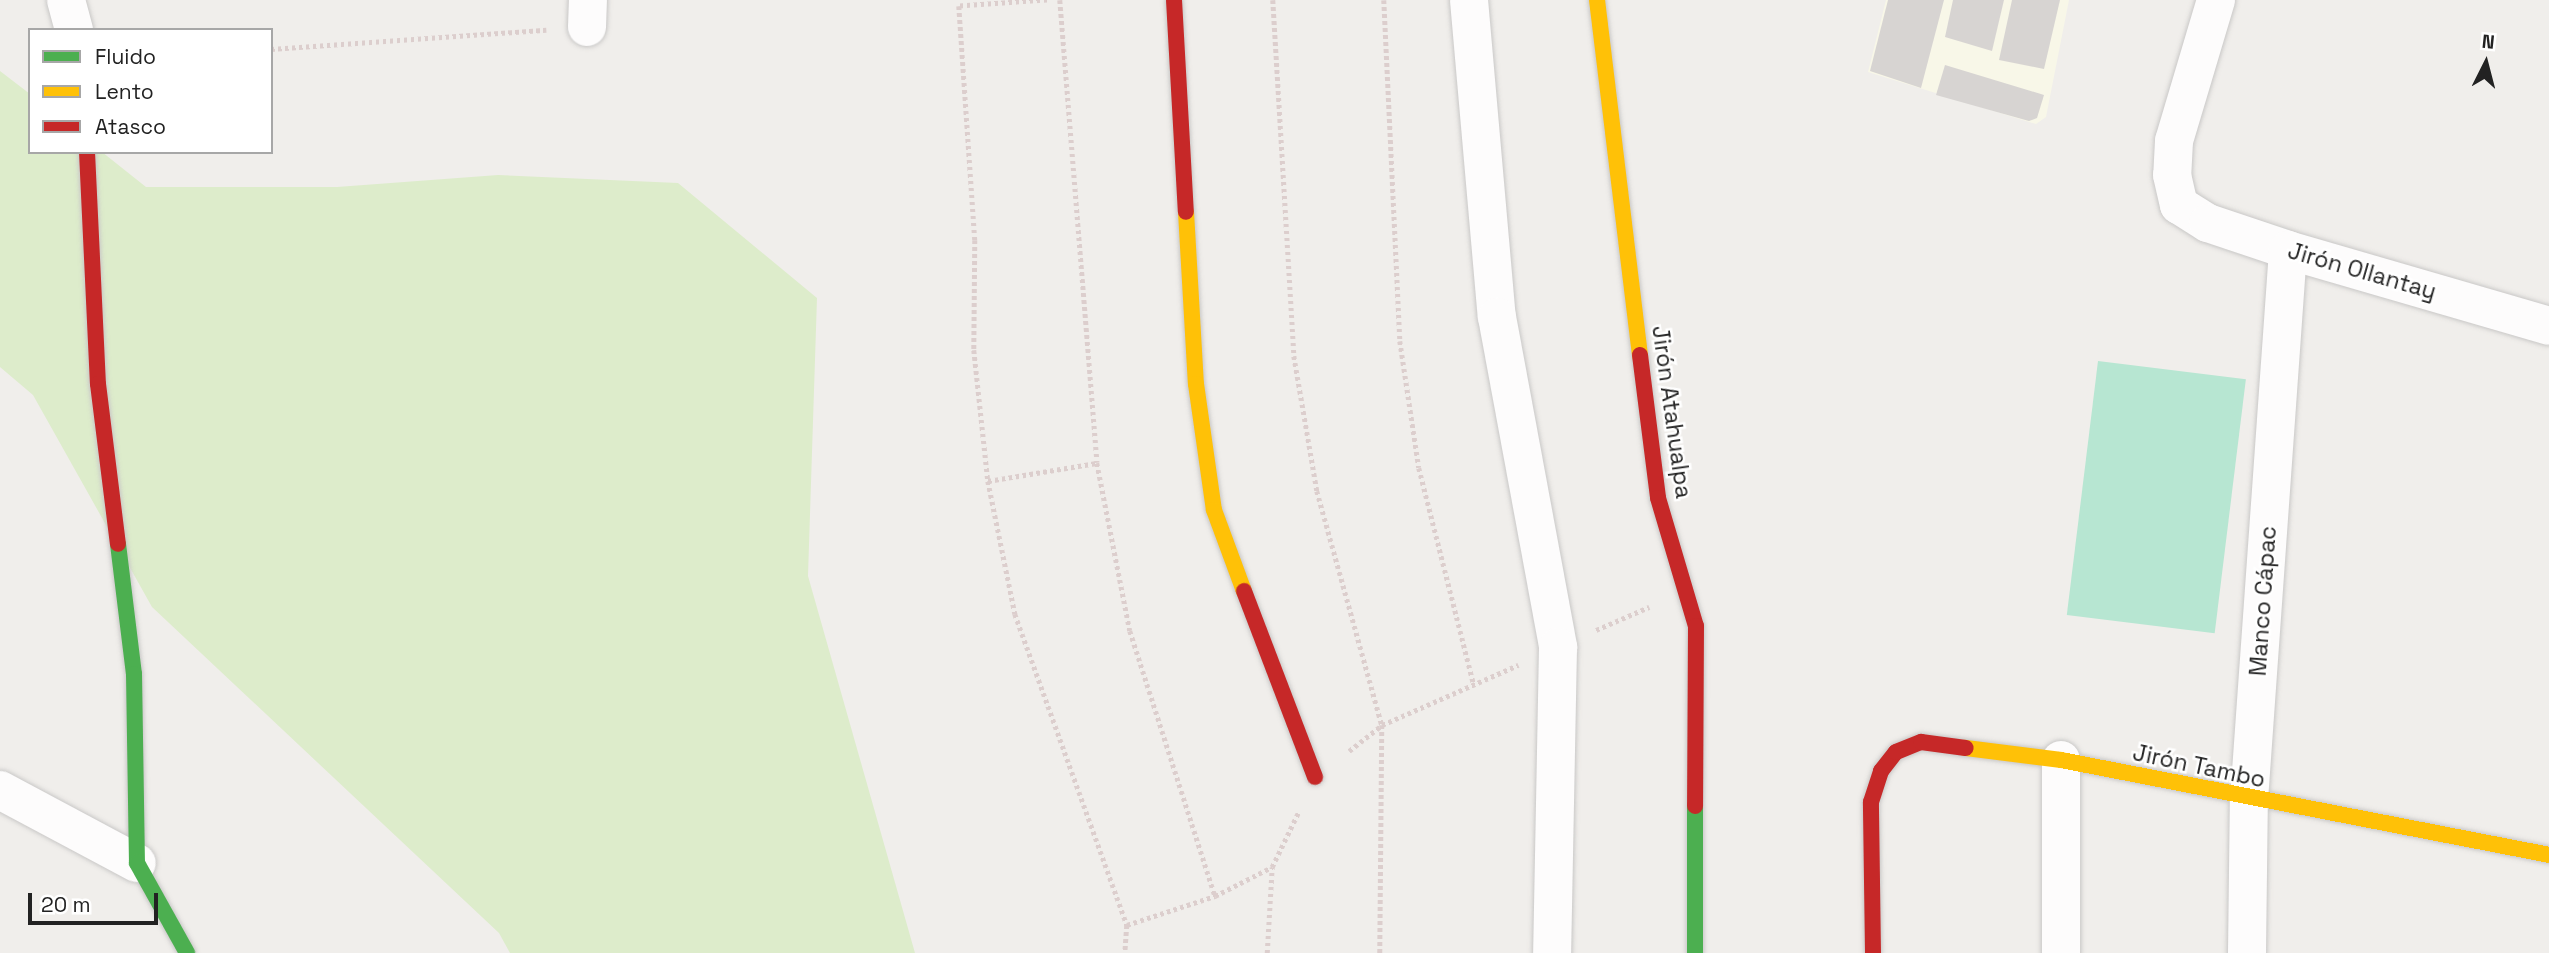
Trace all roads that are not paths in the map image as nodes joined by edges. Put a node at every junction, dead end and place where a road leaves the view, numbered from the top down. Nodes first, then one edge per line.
1 (66, 0) edge
2 (1174, 0) edge
3 (1469, 0) edge
4 (1597, 0) edge
5 (2216, 0) edge
6 (73, 28) edge
7 (88, 154) edge
8 (2288, 250) junction
9 (2549, 326) edge
10 (2062, 760) junction
11 (1315, 777) road end
12 (0, 790) edge
13 (2249, 800) junction
14 (2549, 855) edge
15 (137, 863) junction
16 (187, 953) edge
17 (1552, 953) edge
18 (1695, 953) edge
19 (1872, 953) edge
20 (2061, 953) edge
21 (2247, 953) edge

1 - 6 street
2 - 11 street
3 - 17 street
4 - 18 street, Jirón Atahualpa
5 - 8 street, Jirón Ollantay
7 - 15 street
8 - 9 street, Jirón Ollantay
8 - 13 street, Manco Cápac
10 - 13 street, Jirón Tambo
10 - 19 street, Jirón Tambo
10 - 20 street
12 - 15 street
13 - 14 street, Jirón Tambo
13 - 21 street, Manco Cápac
15 - 16 street

